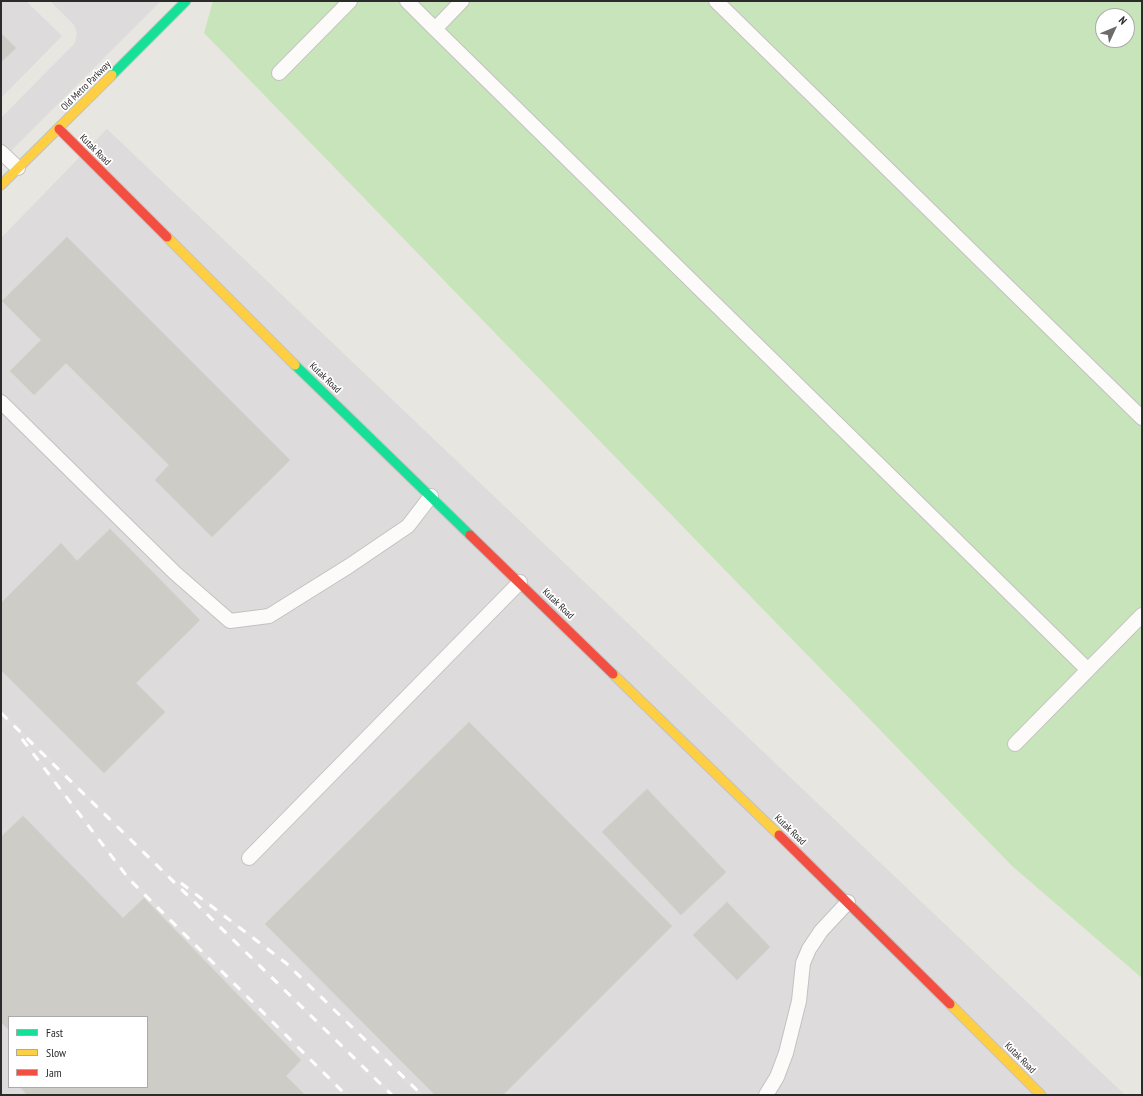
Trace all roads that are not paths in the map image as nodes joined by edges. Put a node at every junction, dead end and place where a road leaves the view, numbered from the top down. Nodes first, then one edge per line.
1 (186, 1) edge
2 (350, 1) edge
3 (407, 1) edge
4 (462, 1) edge
5 (716, 1) edge
6 (435, 29) junction
7 (279, 73) dead end
8 (59, 129) junction
9 (1, 152) edge
10 (18, 168) junction
11 (1, 185) edge
12 (1, 402) edge
13 (1142, 418) edge
14 (431, 496) junction
15 (520, 582) junction
16 (1142, 615) edge
17 (1088, 670) junction
18 (1015, 744) dead end
19 (248, 858) dead end
20 (848, 902) junction
21 (766, 1095) edge
22 (1041, 1095) edge

1 - 8 street, Old Metro Parkway
2 - 7 lane
3 - 6 lane
4 - 6 lane
5 - 13 lane
6 - 17 lane
8 - 10 street, Old Metro Parkway
8 - 14 street, Kutak Road
9 - 10 lane
10 - 11 street, Old Metro Parkway
12 - 14 lane
14 - 15 street, Kutak Road
15 - 19 lane
15 - 20 street, Kutak Road
16 - 17 lane
17 - 18 lane
20 - 21 lane
20 - 22 street, Kutak Road

